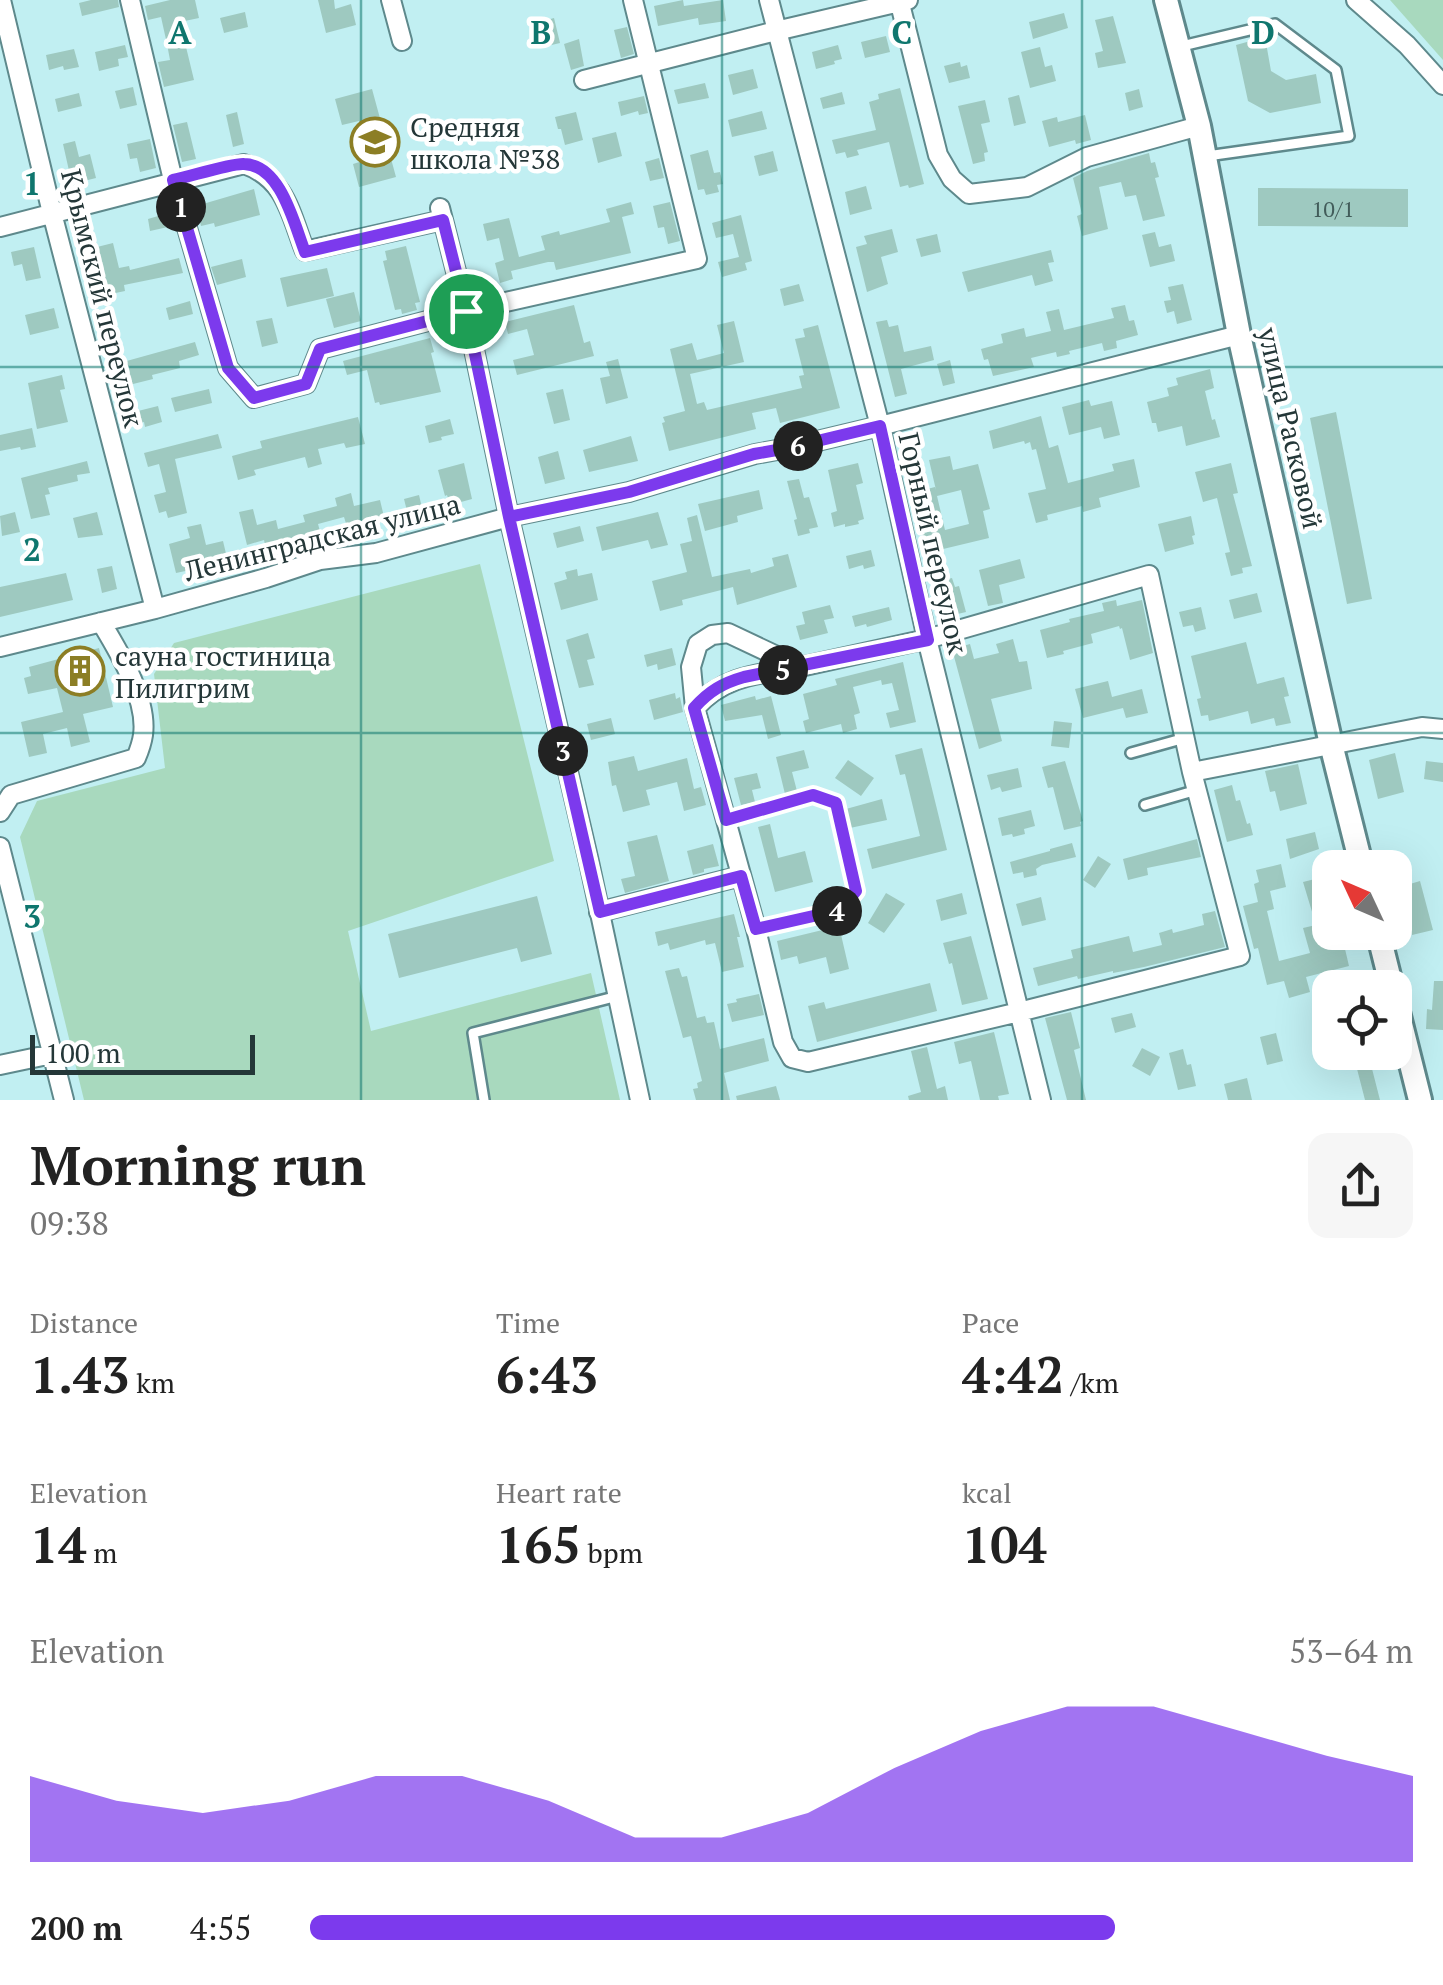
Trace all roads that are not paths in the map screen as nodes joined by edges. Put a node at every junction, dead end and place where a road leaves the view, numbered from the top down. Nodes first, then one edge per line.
1 (1, 0) edge
2 (130, 0) edge
3 (391, 0) edge
4 (634, 0) edge
5 (769, 0) edge
6 (1166, 0) edge
7 (1356, 0) edge
8 (903, 1) edge
9 (776, 30) junction
10 (402, 41) dead end
11 (1179, 47) junction
12 (650, 63) junction
13 (584, 80) dead end
14 (1443, 84) edge
15 (1199, 126) junction
16 (1205, 156) junction
17 (173, 180) junction
18 (52, 213) junction
19 (0, 227) edge
20 (466, 311) junction
21 (1239, 335) junction
22 (880, 426) junction
23 (509, 517) junction
24 (155, 609) junction
25 (101, 622) junction
26 (928, 640) junction
27 (0, 647) edge
28 (800, 666) junction
29 (694, 708) junction
30 (1443, 729) edge
31 (1184, 738) junction
32 (1331, 744) junction
33 (1130, 753) dead end
34 (1194, 781) junction
35 (1145, 805) dead end
36 (0, 812) edge
37 (726, 820) junction
38 (0, 847) edge
39 (1358, 850) edge
40 (741, 876) junction
41 (600, 912) junction
42 (756, 929) junction
43 (618, 996) junction
44 (1018, 1012) junction
45 (52, 1054) junction
46 (0, 1065) edge
47 (1412, 1068) edge
48 (64, 1100) edge
49 (484, 1100) edge
50 (640, 1100) edge
51 (1041, 1100) edge
52 (1420, 1100) edge

1 - 18 street, Крымский переулок
2 - 17 street
3 - 10 street
4 - 12 street
5 - 9 street, Горный переулок
6 - 11 street, улица Расковой
7 - 14 street
8 - 9 street
8 - 15 street
9 - 12 street
9 - 22 street, Горный переулок
11 - 15 street, улица Расковой
11 - 16 lane
12 - 13 street
12 - 20 street
15 - 16 street, улица Расковой
16 - 21 street, улица Расковой
17 - 18 street
17 - 20 street
17 - 20 street
18 - 19 street
18 - 24 street, Крымский переулок
20 - 23 street
21 - 22 street, Ленинградская улица
21 - 32 street, улица Расковой
22 - 23 street, Ленинградская улица
22 - 26 street, Горный переулок
23 - 24 street, Ленинградская улица
23 - 41 street
24 - 25 street, Ленинградская улица
25 - 27 street, Ленинградская улица
25 - 36 street
26 - 28 street
26 - 31 street
26 - 44 street, Горный переулок
28 - 29 street
28 - 29 street
29 - 37 street
30 - 32 street
31 - 33 lane
31 - 34 street
32 - 34 street
32 - 39 street, улица Расковой
34 - 35 lane
34 - 44 street
37 - 40 street
37 - 42 lane
38 - 45 street
40 - 41 street
40 - 42 street
41 - 43 street
42 - 44 street
43 - 49 lane
43 - 50 street
44 - 51 street, Горный переулок
45 - 46 street
45 - 48 street
47 - 52 street

